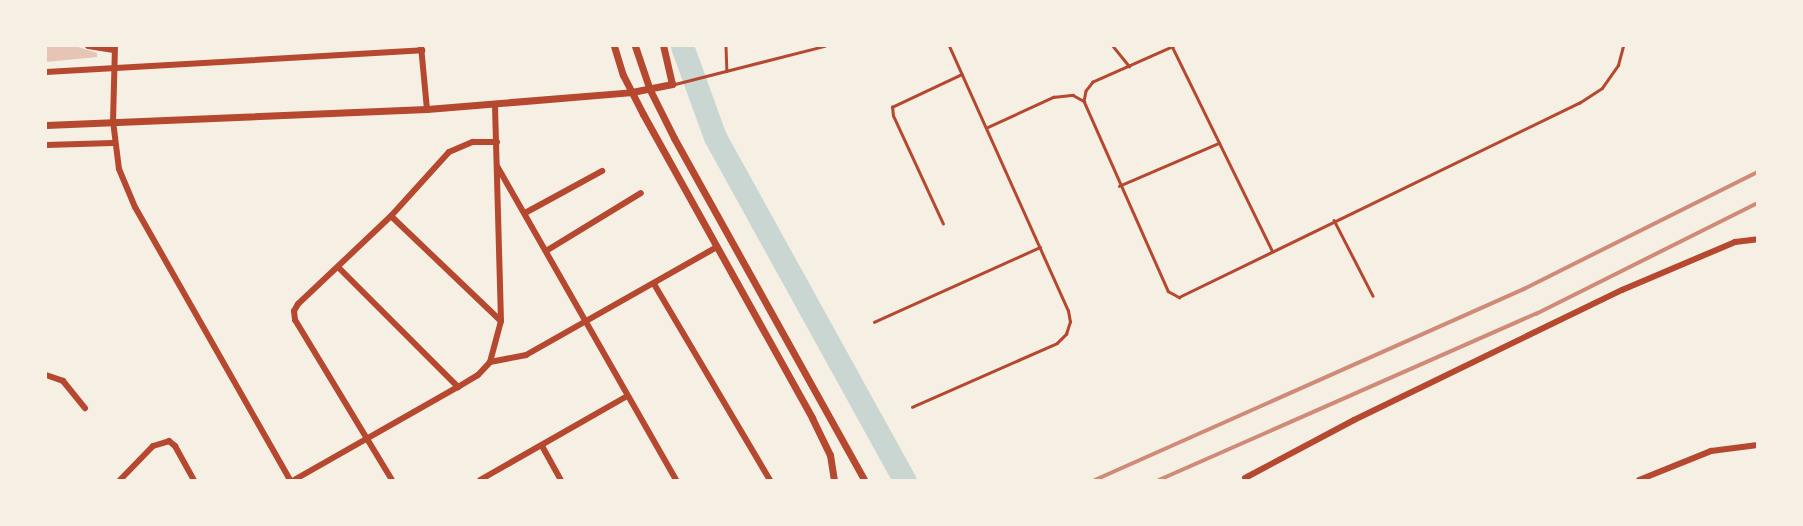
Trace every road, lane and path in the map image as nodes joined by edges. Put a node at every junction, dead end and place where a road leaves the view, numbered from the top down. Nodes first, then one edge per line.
1 (88, 46) edge
2 (319, 46) edge
3 (614, 46) edge
4 (635, 46) edge
5 (663, 46) edge
6 (726, 46) edge
7 (824, 46) edge
8 (949, 46) edge
9 (1113, 46) edge
10 (1173, 46) edge
11 (1623, 46) edge
12 (115, 48) edge
13 (421, 48) edge
14 (319, 55) junction
15 (1129, 66) junction
16 (114, 69) junction
17 (727, 71) junction
18 (46, 72) edge
19 (962, 74) junction
20 (672, 84) junction
21 (632, 92) junction
22 (1084, 102) junction
23 (495, 104) junction
24 (427, 109) junction
25 (113, 121) junction
26 (46, 125) edge
27 (988, 128) junction
28 (497, 142) junction
29 (113, 143) junction
30 (1219, 143) junction
31 (46, 145) edge
32 (497, 166) junction
33 (602, 171) dead end
34 (1119, 186) junction
35 (641, 193) dead end
36 (525, 214) junction
37 (391, 216) junction
38 (1334, 220) junction
39 (943, 224) dead end
40 (1758, 239) edge
41 (717, 247) junction
42 (1040, 247) junction
43 (1272, 250) junction
44 (546, 251) junction
45 (338, 267) junction
46 (654, 284) junction
47 (1373, 296) dead end
48 (501, 321) junction
49 (873, 322) dead end
50 (586, 324) junction
51 (490, 362) junction
52 (46, 375) edge
53 (458, 387) junction
54 (627, 396) junction
55 (912, 407) dead end
56 (85, 408) dead end
57 (366, 439) junction
58 (1758, 445) edge
59 (542, 446) junction
60 (1245, 478) dead end
61 (1650, 478) edge
62 (120, 481) edge
63 (194, 481) edge
64 (292, 481) edge
65 (392, 481) edge
66 (480, 481) edge
67 (561, 481) edge
68 (676, 481) edge
69 (770, 481) edge
70 (834, 481) edge
71 (863, 481) edge
72 (1639, 481) edge

1 - 12 street
2 - 14 street
3 - 21 street
4 - 71 street
5 - 20 street
6 - 17 lane
7 - 17 lane
8 - 19 lane
9 - 15 lane
10 - 15 lane
10 - 30 lane
11 - 38 lane
12 - 16 street
13 - 14 street
13 - 24 street
14 - 16 street
15 - 22 lane
16 - 18 street
16 - 25 street
17 - 20 lane
19 - 27 lane
19 - 39 lane
20 - 21 street
21 - 23 street
21 - 41 street
22 - 27 lane
22 - 34 lane
23 - 24 street
23 - 28 street
24 - 25 street
25 - 26 street
25 - 29 street
27 - 42 lane
28 - 32 street
28 - 37 street
29 - 31 street
29 - 64 street
30 - 34 lane
30 - 43 lane
32 - 36 street
32 - 48 street
33 - 36 street
34 - 43 lane
35 - 44 street
36 - 44 street
37 - 45 street
37 - 48 street
38 - 43 lane
38 - 47 lane
40 - 60 street
41 - 46 street
41 - 70 street
42 - 49 lane
42 - 55 lane
44 - 50 street
45 - 53 street
45 - 57 street
46 - 50 street
46 - 69 street
48 - 51 street
50 - 51 street
50 - 54 street
51 - 53 street
52 - 56 street
53 - 57 street
54 - 59 street
54 - 68 street
57 - 64 street
57 - 65 street
58 - 61 street
59 - 66 street
59 - 67 street
61 - 72 street
62 - 63 street

